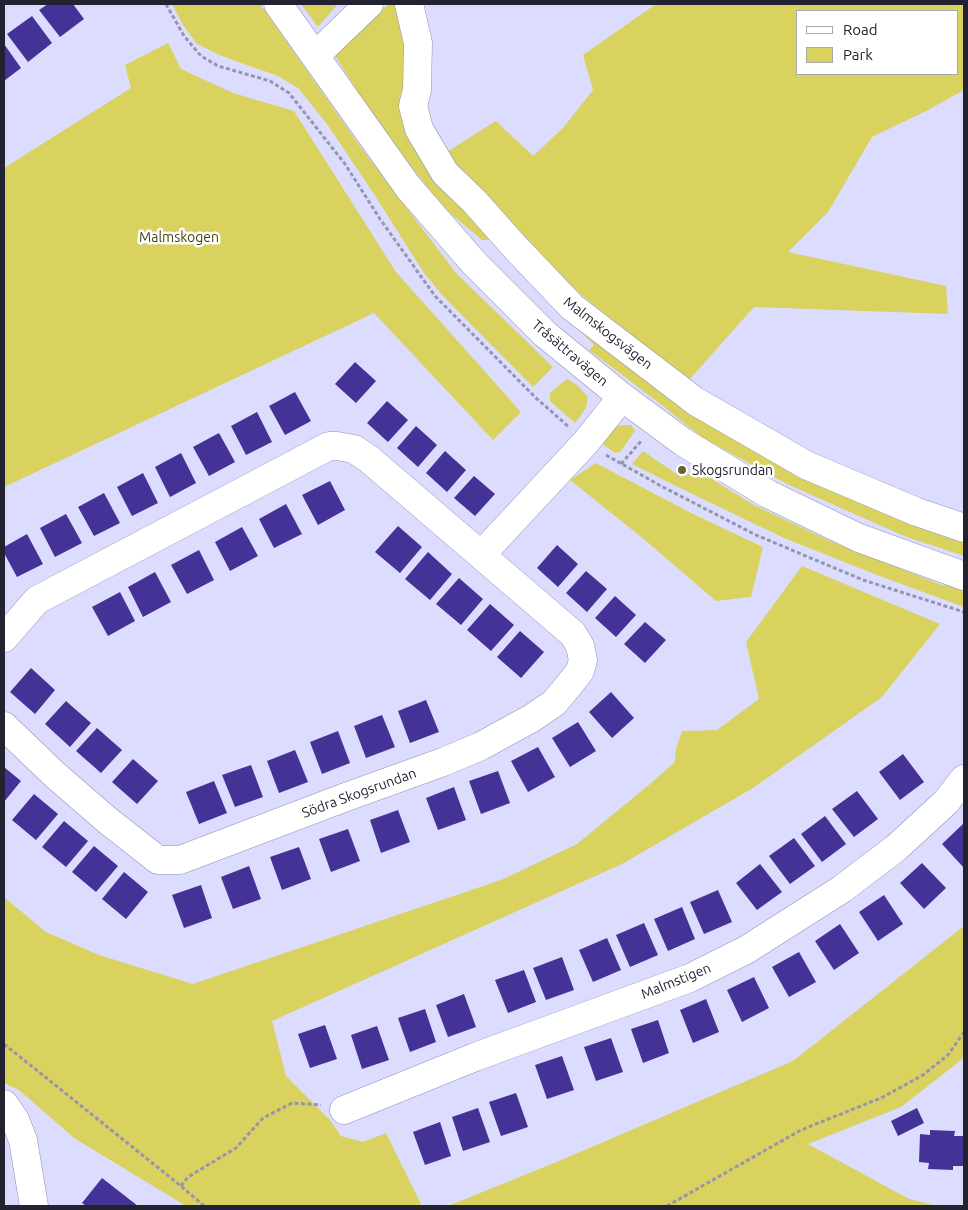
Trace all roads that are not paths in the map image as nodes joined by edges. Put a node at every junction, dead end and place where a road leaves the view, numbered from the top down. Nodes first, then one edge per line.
1 (278, 4) edge
2 (368, 4) edge
3 (409, 4) edge
4 (315, 56) junction
5 (622, 397) junction
6 (964, 528) edge
7 (481, 555) junction
8 (964, 576) edge
9 (4, 638) edge
10 (4, 726) edge
11 (964, 778) edge
12 (4, 1104) edge
13 (344, 1110) road end
14 (34, 1206) edge

1 - 4 street, Tråsättravägen
2 - 4 street
3 - 6 street, Malmskogsvägen
4 - 5 street, Tråsättravägen
5 - 7 street
5 - 8 street, Tråsättravägen
7 - 9 street, Södra Skogsrundan
7 - 10 street, Södra Skogsrundan
11 - 13 street, Malmstigen
12 - 14 street

